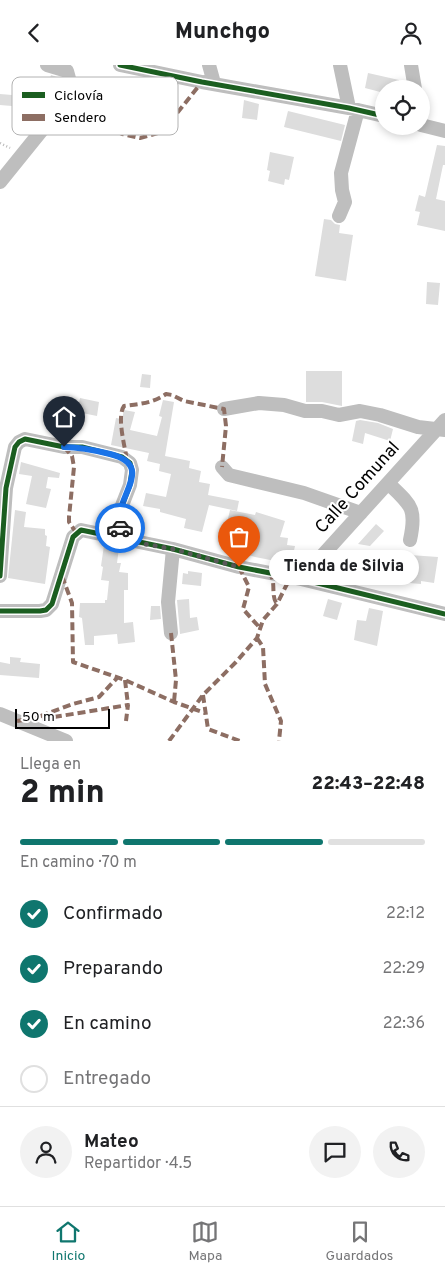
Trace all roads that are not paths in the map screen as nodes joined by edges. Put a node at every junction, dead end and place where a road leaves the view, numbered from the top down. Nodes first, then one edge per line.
1 (47, 65) edge
2 (120, 65) edge
3 (209, 65) edge
4 (340, 65) edge
5 (411, 65) edge
6 (69, 77) edge
7 (178, 77) edge
8 (178, 77) edge
9 (414, 80) edge
10 (214, 83) junction
11 (353, 109) junction
12 (375, 114) edge
13 (430, 127) edge
14 (445, 131) edge
15 (37, 135) edge
16 (0, 182) edge
17 (339, 216) dead end
18 (224, 409) dead end
19 (442, 427) edge
20 (222, 467) dead end
21 (388, 483) junction
22 (361, 513) junction
23 (123, 540) junction
24 (410, 540) dead end
25 (173, 549) junction
26 (0, 576) edge
27 (301, 579) junction
28 (0, 611) edge
29 (445, 614) edge
30 (171, 633) dead end
31 (0, 714) edge
32 (66, 741) edge

1 - 6 street
2 - 8 street
3 - 10 street
4 - 11 street
5 - 9 street
7 - 10 street
10 - 11 street
11 - 12 street
11 - 17 street
13 - 14 street
15 - 16 street
18 - 19 street
19 - 21 street, Calle Comunal
20 - 22 street
21 - 22 street, Calle Comunal
21 - 24 street
22 - 27 street, Calle Comunal
23 - 25 street
23 - 26 street
23 - 28 street
25 - 27 street
25 - 30 street
27 - 29 street
31 - 32 street

